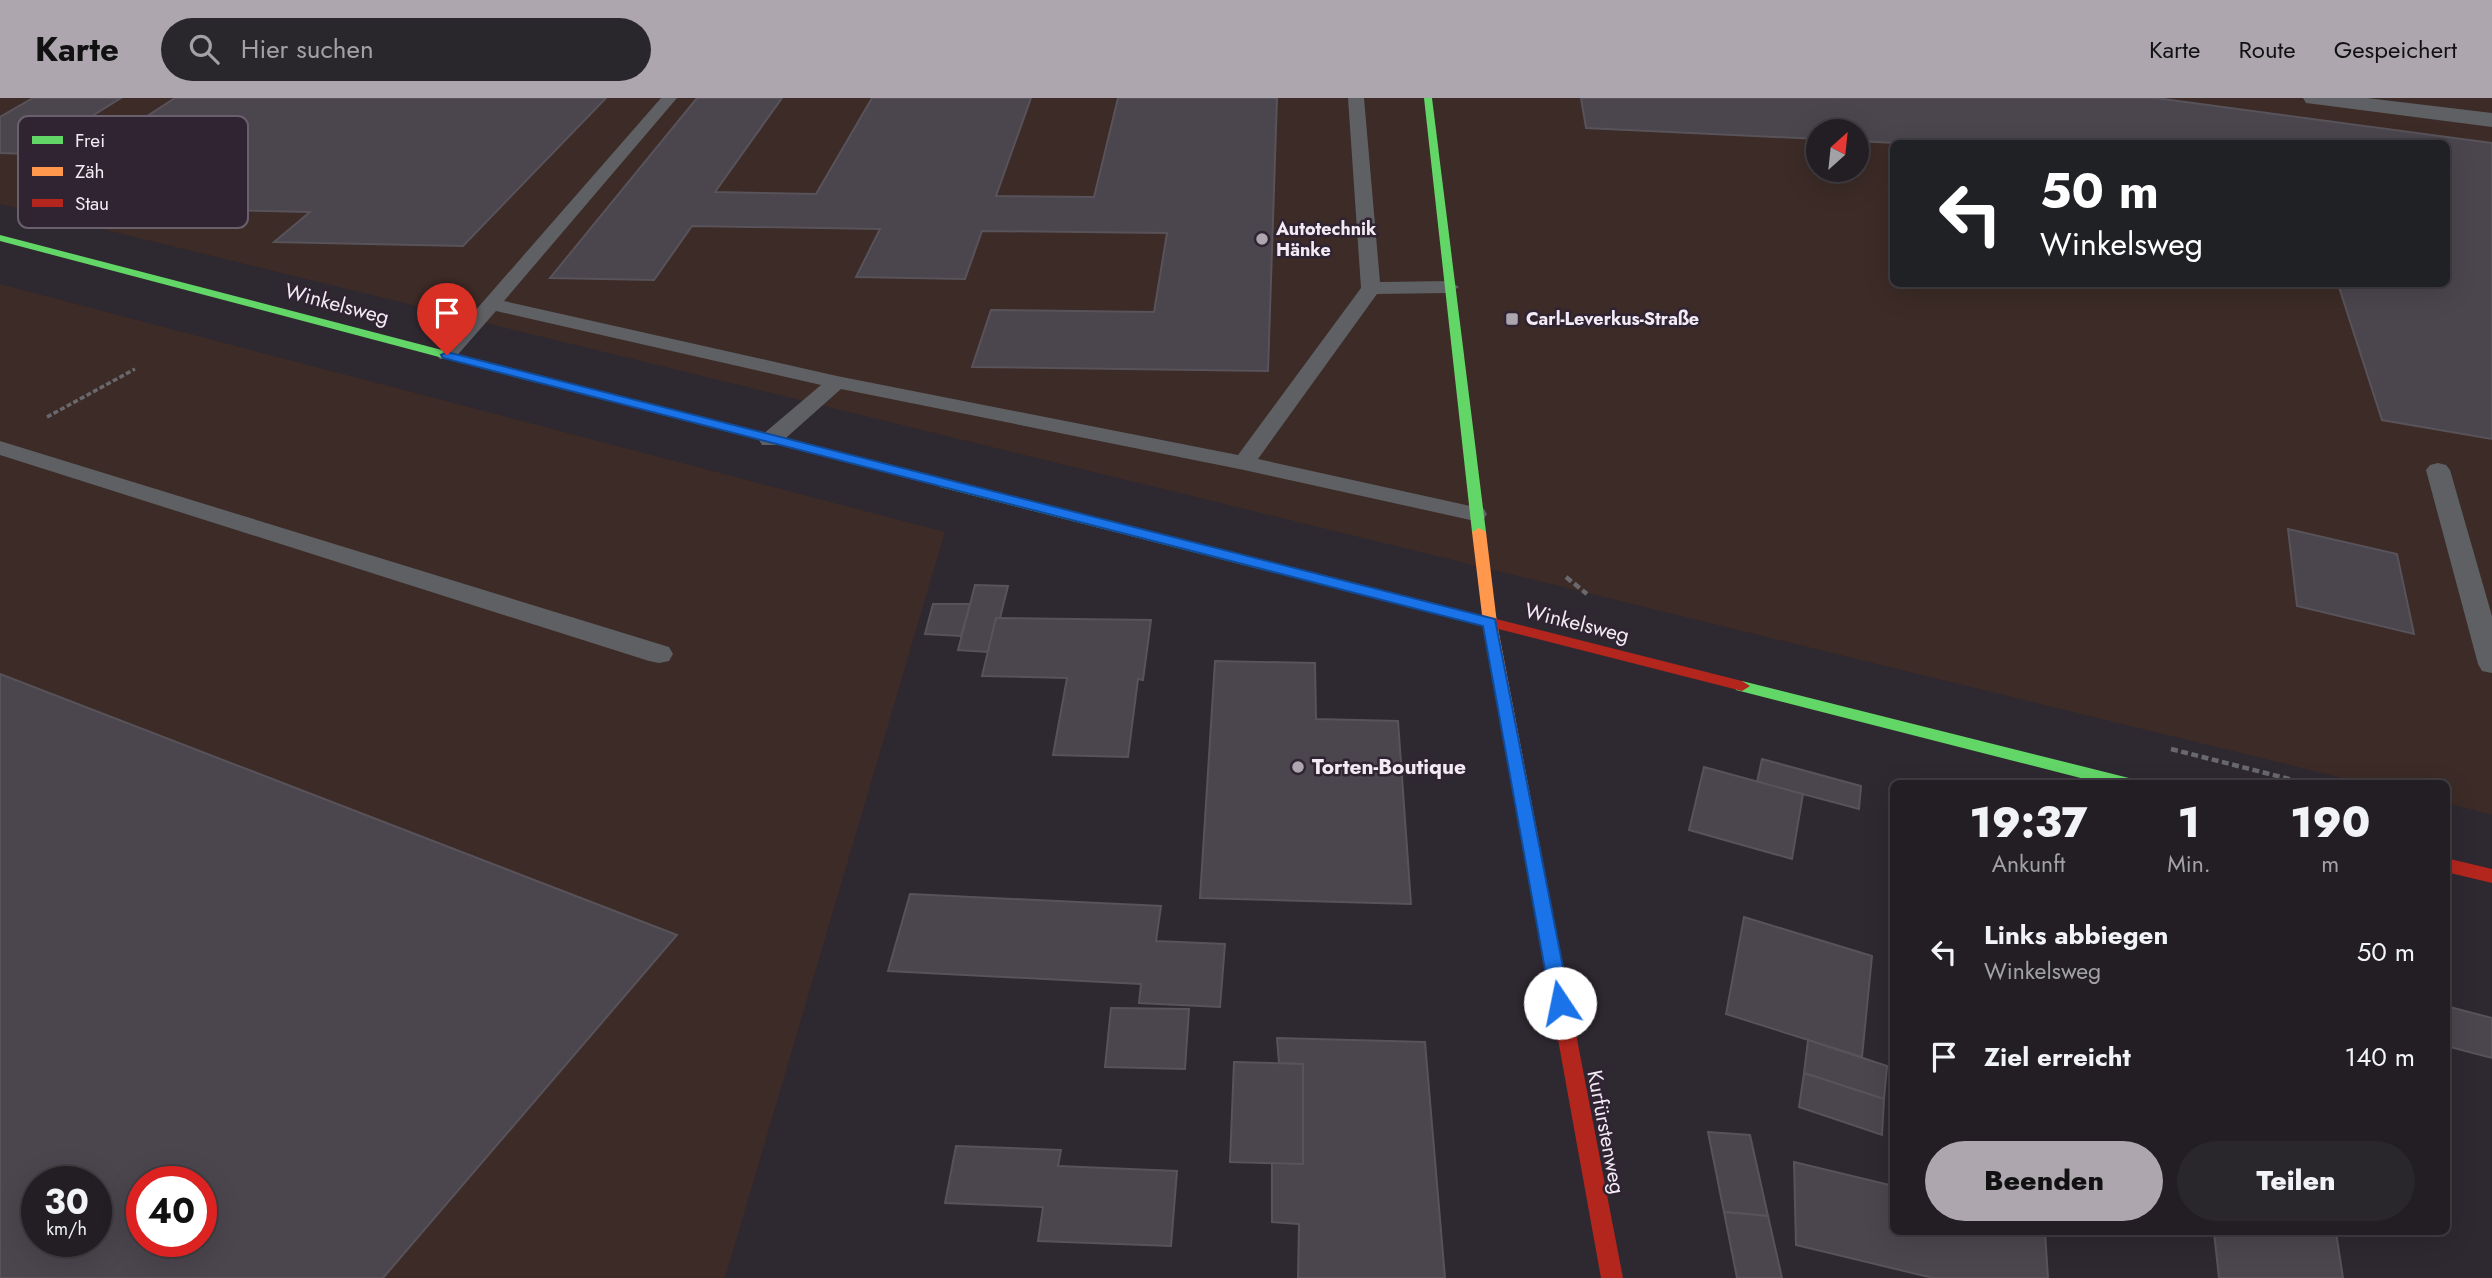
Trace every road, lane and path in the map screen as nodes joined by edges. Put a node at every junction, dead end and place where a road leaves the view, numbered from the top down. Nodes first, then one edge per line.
1 (669, 98) edge
2 (1356, 98) edge
3 (1428, 98) edge
4 (2314, 98) edge
5 (2492, 120) edge
6 (0, 238) edge
7 (1449, 287) junction
8 (1371, 288) junction
9 (492, 304) junction
10 (447, 355) junction
11 (135, 369) dead end
12 (837, 382) junction
13 (37, 423) dead end
14 (770, 440) junction
15 (0, 448) edge
16 (1244, 463) junction
17 (2438, 470) dead end
18 (1475, 514) junction
19 (1490, 623) junction
20 (659, 654) dead end
21 (2492, 664) edge
22 (2113, 780) edge
23 (2450, 865) edge
24 (2492, 876) edge
25 (1612, 1278) edge

1 - 9 lane
2 - 8 lane
3 - 7 street
4 - 5 street
6 - 10 street, Winkelsweg
7 - 8 lane
7 - 18 street
8 - 16 lane
9 - 10 lane
9 - 12 lane
10 - 14 street, Winkelsweg
11 - 13 path
12 - 14 lane
12 - 16 lane
14 - 19 street, Winkelsweg
15 - 20 lane
16 - 18 lane
17 - 21 lane
18 - 19 street
19 - 22 street, Winkelsweg
19 - 25 street, Kurfürstenweg
23 - 24 street

